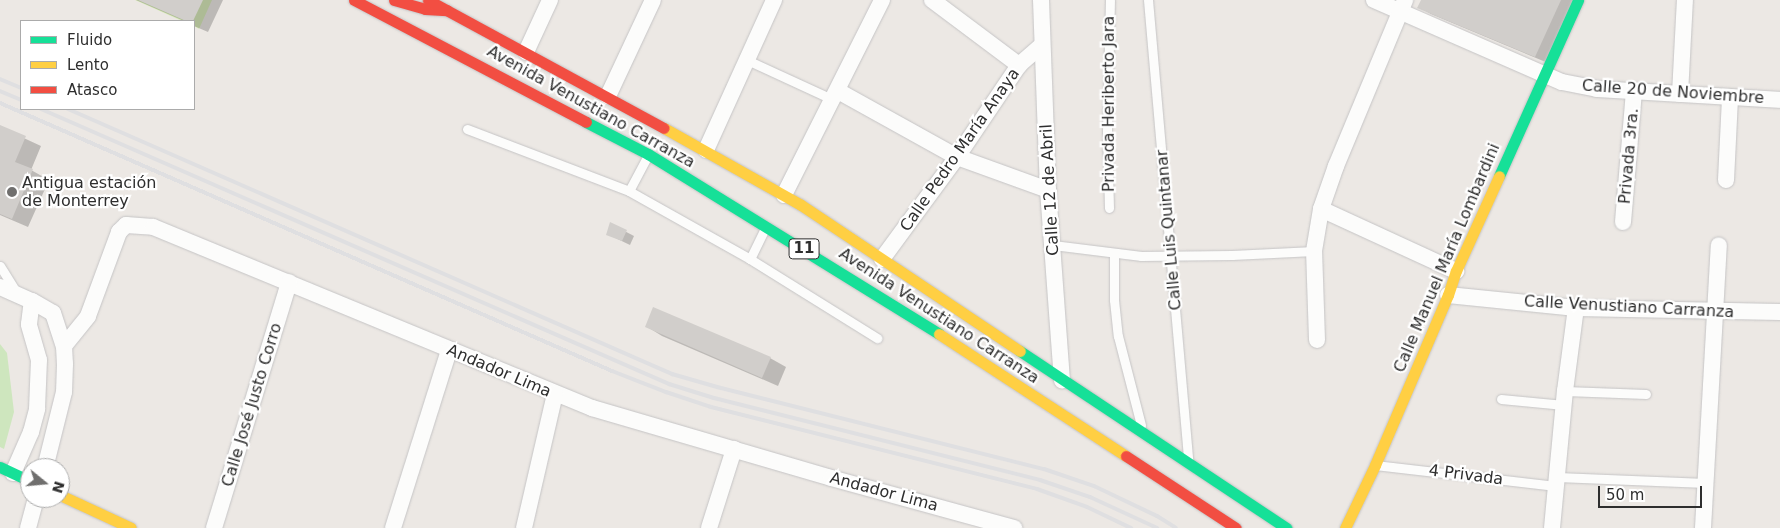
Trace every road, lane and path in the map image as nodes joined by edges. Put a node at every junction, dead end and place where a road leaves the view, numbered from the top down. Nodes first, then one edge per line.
1 (354, 0) edge
2 (394, 0) edge
3 (428, 0) edge
4 (550, 0) edge
5 (653, 0) edge
6 (774, 0) edge
7 (882, 0) edge
8 (932, 0) edge
9 (1041, 0) edge
10 (1110, 0) edge
11 (1148, 0) edge
12 (1374, 0) edge
13 (1578, 0) edge
14 (1686, 0) edge
15 (1402, 6) edge
16 (448, 10) junction
17 (1042, 45) junction
18 (526, 52) junction
19 (747, 60) junction
20 (1019, 65) junction
21 (1544, 76) junction
22 (1634, 90) junction
23 (1680, 94) junction
24 (836, 95) junction
25 (608, 96) junction
26 (1730, 97) junction
27 (1780, 100) edge
28 (467, 129) dead end
29 (706, 150) junction
30 (648, 154) junction
31 (957, 157) junction
32 (1726, 180) dead end
33 (1048, 190) junction
34 (629, 191) junction
35 (784, 195) junction
36 (1109, 208) dead end
37 (1321, 209) junction
38 (1623, 222) dead end
39 (766, 225) junction
40 (1052, 245) junction
41 (1720, 245) dead end
42 (1314, 251) junction
43 (1114, 253) junction
44 (1172, 256) junction
45 (882, 258) junction
46 (750, 260) junction
47 (0, 266) edge
48 (1456, 271) junction
49 (289, 282) junction
50 (0, 287) edge
51 (1448, 295) junction
52 (25, 298) junction
53 (1576, 308) junction
54 (1715, 312) junction
55 (1780, 312) edge
56 (877, 338) dead end
57 (1317, 340) dead end
58 (64, 346) junction
59 (450, 350) junction
60 (1062, 380) junction
61 (554, 394) junction
62 (1646, 394) dead end
63 (1564, 398) junction
64 (1501, 399) dead end
65 (1143, 431) junction
66 (734, 449) junction
67 (48, 458) edge
68 (1188, 461) junction
69 (1375, 465) junction
70 (6, 470) edge
71 (20, 476) edge
72 (1557, 481) junction
73 (1706, 483) junction
74 (70, 500) edge
75 (33, 508) edge
76 (28, 528) edge
77 (131, 528) edge
78 (214, 528) edge
79 (394, 528) edge
80 (524, 528) edge
81 (709, 528) edge
82 (1014, 528) edge
83 (1236, 528) edge
84 (1286, 528) edge
85 (1345, 528) edge
86 (1552, 528) edge
87 (1703, 528) edge

1 - 30 main road, Avenida Venustiano Carranza / 11
2 - 16 main road
3 - 16 main road, Avenida Venustiano Carranza / 11
4 - 18 street
5 - 25 street
6 - 19 street
7 - 24 street
8 - 20 street
9 - 17 street, Calle 12 de Abril
10 - 36 lane, Privada Heriberto Jara
11 - 44 lane, Calle Luis Quintanar
12 - 15 street, Calle 20 de Noviembre
13 - 21 main road, Calle Manuel María Lombardini
14 - 23 street
15 - 21 street, Calle 20 de Noviembre
15 - 37 street
16 - 18 main road, Avenida Venustiano Carranza / 11
17 - 20 street, Calle Pedro María Anaya
17 - 33 street, Calle 12 de Abril
18 - 25 main road, Avenida Venustiano Carranza / 11
19 - 24 lane
19 - 29 street
20 - 31 street, Calle Pedro María Anaya
21 - 22 street, Calle 20 de Noviembre
21 - 48 main road, Calle Manuel María Lombardini
22 - 23 street, Calle 20 de Noviembre
22 - 38 street, Privada 3ra.
23 - 26 street, Calle 20 de Noviembre
24 - 31 street
24 - 35 street
25 - 29 main road, Avenida Venustiano Carranza / 11
26 - 27 street, Calle 20 de Noviembre
26 - 32 street
28 - 34 lane
29 - 35 main road, Avenida Venustiano Carranza / 11
30 - 34 lane
30 - 39 main road, Avenida Venustiano Carranza / 11
31 - 33 street
31 - 45 street, Calle Pedro María Anaya
33 - 40 street, Calle 12 de Abril
34 - 46 lane
35 - 45 main road, Avenida Venustiano Carranza / 11
37 - 42 street
37 - 48 street
39 - 46 lane
39 - 83 main road, Avenida Venustiano Carranza / 11
40 - 43 lane
40 - 60 street, Calle 12 de Abril
41 - 54 street
42 - 44 lane
42 - 57 street
43 - 44 lane
43 - 65 lane
44 - 68 lane, Calle Luis Quintanar
45 - 60 main road, Avenida Venustiano Carranza / 11
46 - 56 lane
47 - 52 lane
48 - 51 main road, Calle Manuel María Lombardini
49 - 58 street, Andador Lima
49 - 59 street, Andador Lima
49 - 78 street, Calle José Justo Corro
50 - 52 street
51 - 53 street, Calle Venustiano Carranza
51 - 69 main road, Calle Manuel María Lombardini
52 - 58 street
52 - 70 street
53 - 54 street, Calle Venustiano Carranza
53 - 63 street
54 - 55 street, Calle Venustiano Carranza
54 - 73 street
58 - 67 street
59 - 61 street, Andador Lima
59 - 79 street
60 - 65 main road, Avenida Venustiano Carranza / 11
61 - 66 street, Andador Lima
61 - 80 street
62 - 63 lane
63 - 64 lane
63 - 72 street
65 - 68 main road, Avenida Venustiano Carranza / 11
66 - 81 street
66 - 82 street, Andador Lima
68 - 84 main road, Avenida Venustiano Carranza / 11
69 - 72 lane, 4 Privada
69 - 85 main road, Calle Manuel María Lombardini
70 - 71 main road
72 - 73 lane, 4 Privada
72 - 86 street
73 - 87 street
74 - 77 main road
75 - 76 street

